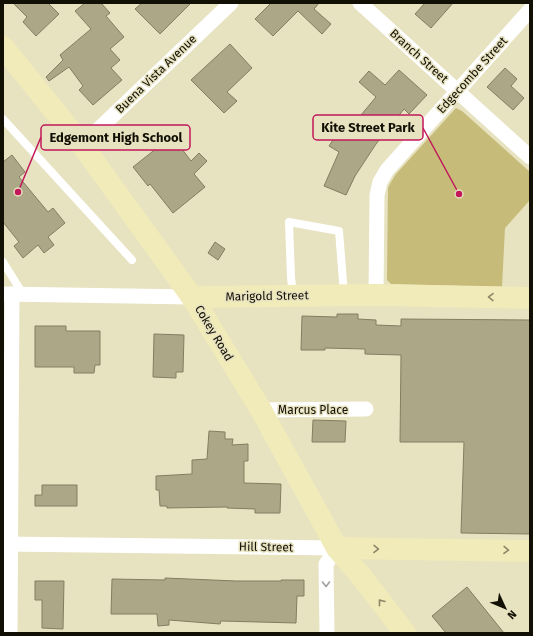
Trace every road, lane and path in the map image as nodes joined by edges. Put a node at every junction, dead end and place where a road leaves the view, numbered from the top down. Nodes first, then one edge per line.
1 (230, 3) edge
2 (360, 3) edge
3 (530, 10) edge
4 (6, 55) edge
5 (458, 91) junction
6 (3, 120) edge
7 (82, 145) junction
8 (530, 157) edge
9 (132, 260) dead end
10 (3, 262) edge
11 (13, 294) edge
12 (344, 295) junction
13 (376, 295) junction
14 (293, 296) junction
15 (192, 297) junction
16 (530, 298) edge
17 (366, 409) dead end
18 (261, 410) junction
19 (7, 544) edge
20 (337, 548) junction
21 (530, 551) edge
22 (10, 633) edge
23 (327, 633) edge
24 (405, 633) edge

1 - 7 street, Buena Vista Avenue
2 - 5 street, Branch Street
3 - 5 street, Edgecombe Street
4 - 7 street, Cokey Road
5 - 8 street, Branch Street
5 - 13 street, Edgecombe Street
6 - 9 lane
7 - 15 street, Cokey Road
10 - 11 lane
11 - 15 street, Marigold Street
11 - 19 street
12 - 13 street, Marigold Street
12 - 14 street, Marigold Street
12 - 14 lane
16 -> 13 street, Marigold Street
14 - 15 street, Marigold Street
15 - 18 street, Cokey Road
17 - 18 street, Marcus Place
18 - 20 street, Cokey Road
19 - 20 street, Hill Street
19 - 22 street
20 -> 21 street, Hill Street
20 -> 23 street
24 -> 20 street, Cokey Road

